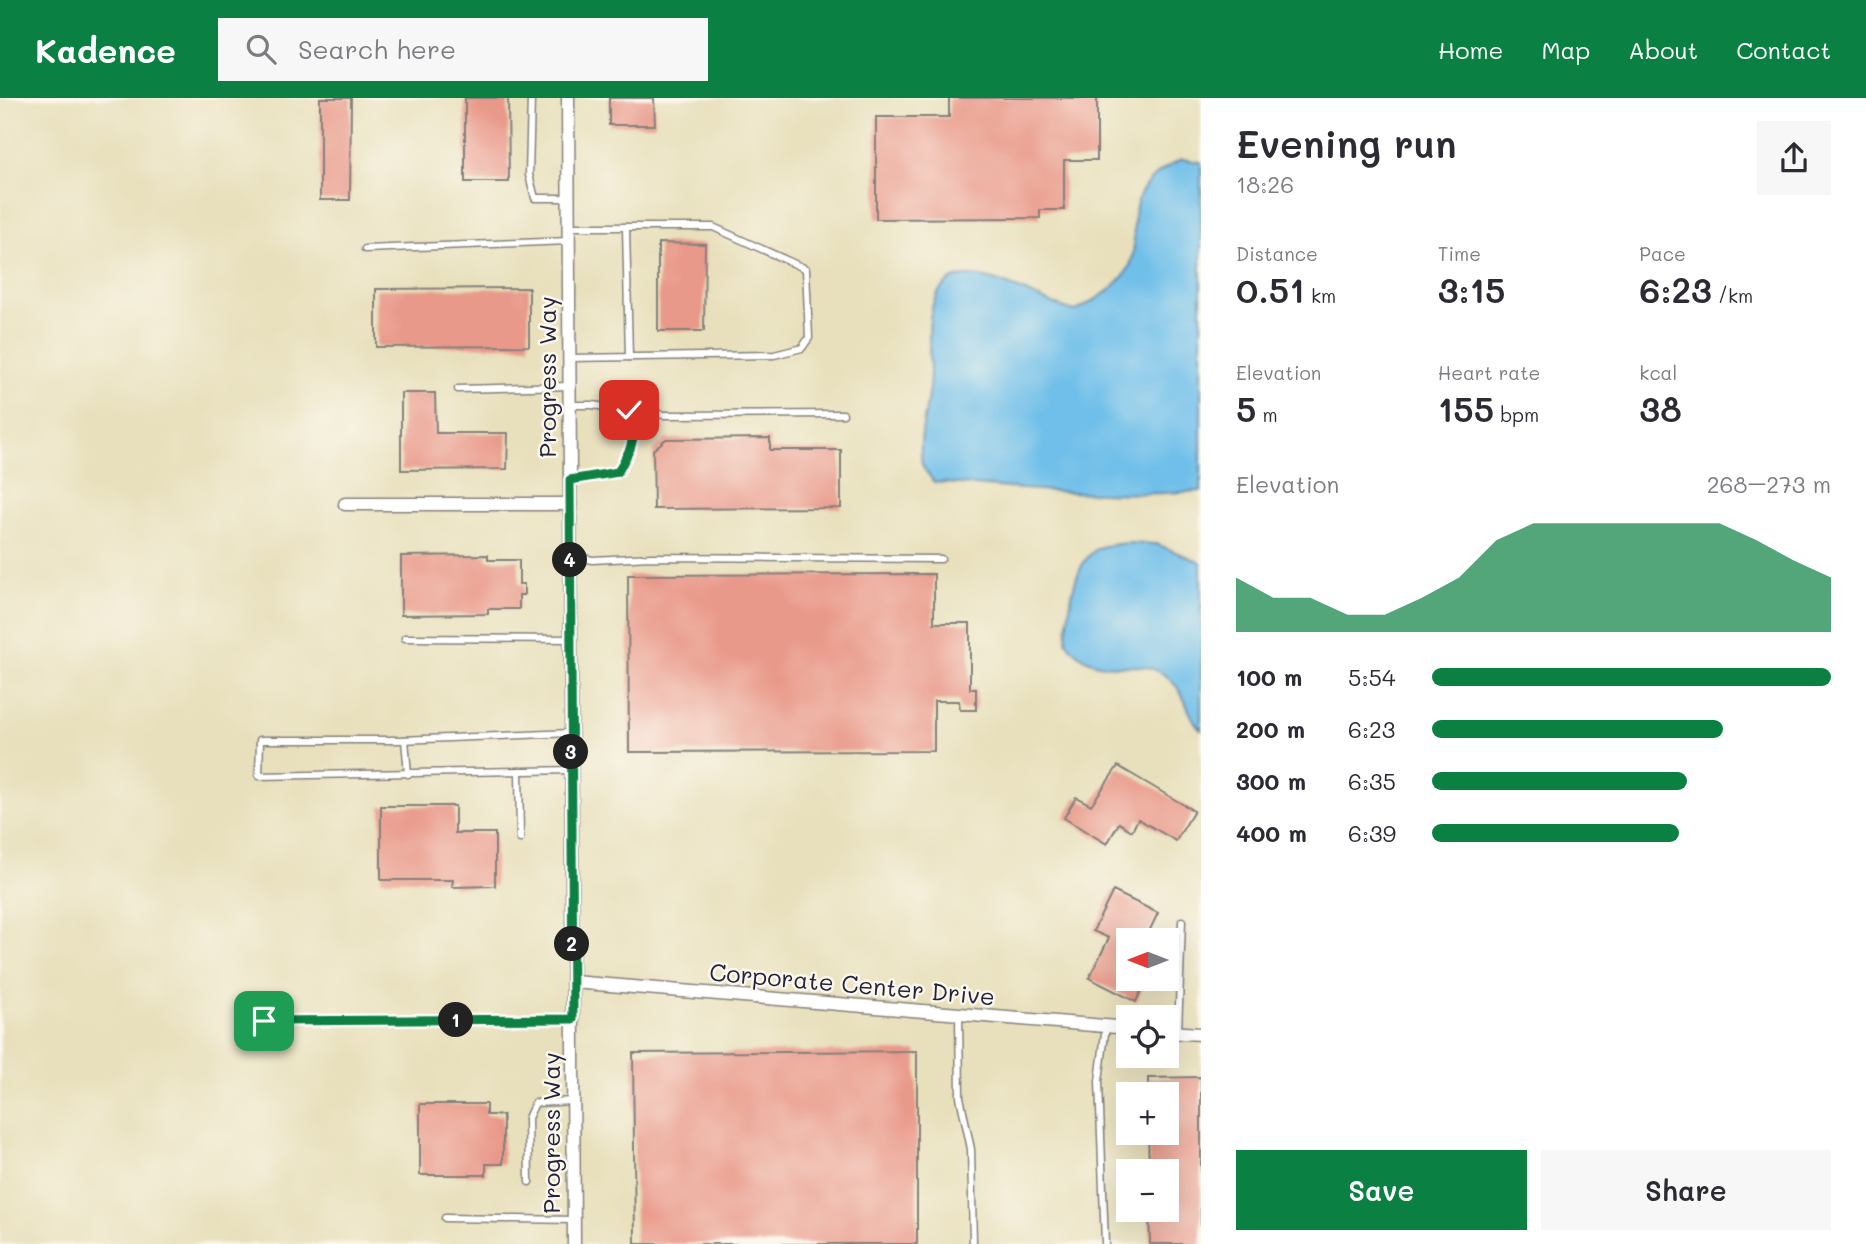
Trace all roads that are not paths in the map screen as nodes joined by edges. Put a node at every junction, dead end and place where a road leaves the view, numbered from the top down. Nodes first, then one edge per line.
1 (531, 98) edge
2 (568, 98) edge
3 (569, 198) junction
4 (626, 227) junction
5 (569, 234) junction
6 (366, 249) dead end
7 (629, 357) junction
8 (569, 358) junction
9 (569, 386) junction
10 (458, 389) dead end
11 (570, 405) junction
12 (640, 412) junction
13 (843, 414) dead end
14 (570, 480) junction
15 (345, 504) dead end
16 (570, 504) junction
17 (570, 555) junction
18 (941, 559) dead end
19 (405, 638) dead end
20 (571, 639) junction
21 (571, 733) junction
22 (405, 740) junction
23 (572, 770) junction
24 (519, 771) junction
25 (408, 774) junction
26 (520, 839) dead end
27 (1182, 921) dead end
28 (573, 982) junction
29 (1175, 1005) edge
30 (959, 1014) junction
31 (573, 1019) junction
32 (264, 1021) dead end
33 (1106, 1027) junction
34 (1116, 1027) edge
35 (1179, 1032) edge
36 (1201, 1034) edge
37 (573, 1101) junction
38 (529, 1182) dead end
39 (446, 1218) dead end
40 (574, 1220) junction
41 (574, 1244) edge
42 (972, 1244) edge
43 (1105, 1244) edge

1 - 3 lane
2 - 3 street, Progress Way
3 - 5 street, Progress Way
4 - 5 lane
4 - 7 lane
4 - 7 lane
5 - 6 lane
5 - 8 street, Progress Way
7 - 8 lane
8 - 9 street, Progress Way
9 - 10 lane
9 - 11 street, Progress Way
11 - 12 lane
11 - 14 street, Progress Way
12 - 13 lane
12 - 14 lane
14 - 16 street, Progress Way
15 - 16 street
16 - 17 street, Progress Way
17 - 18 lane
17 - 20 street, Progress Way
19 - 20 lane
20 - 21 street, Progress Way
21 - 22 lane
21 - 23 street, Progress Way
22 - 25 lane
22 - 25 lane
23 - 24 lane
23 - 28 street, Progress Way
24 - 25 lane
24 - 26 lane
27 - 29 lane
28 - 30 street, Corporate Center Drive
28 - 31 street, Progress Way
30 - 33 street, Corporate Center Drive
30 - 42 lane
31 - 32 lane
31 - 37 street, Progress Way
33 - 34 street, Corporate Center Drive
33 - 43 lane
35 - 36 street
37 - 38 lane
37 - 40 street, Progress Way
39 - 40 lane
40 - 41 street, Progress Way

